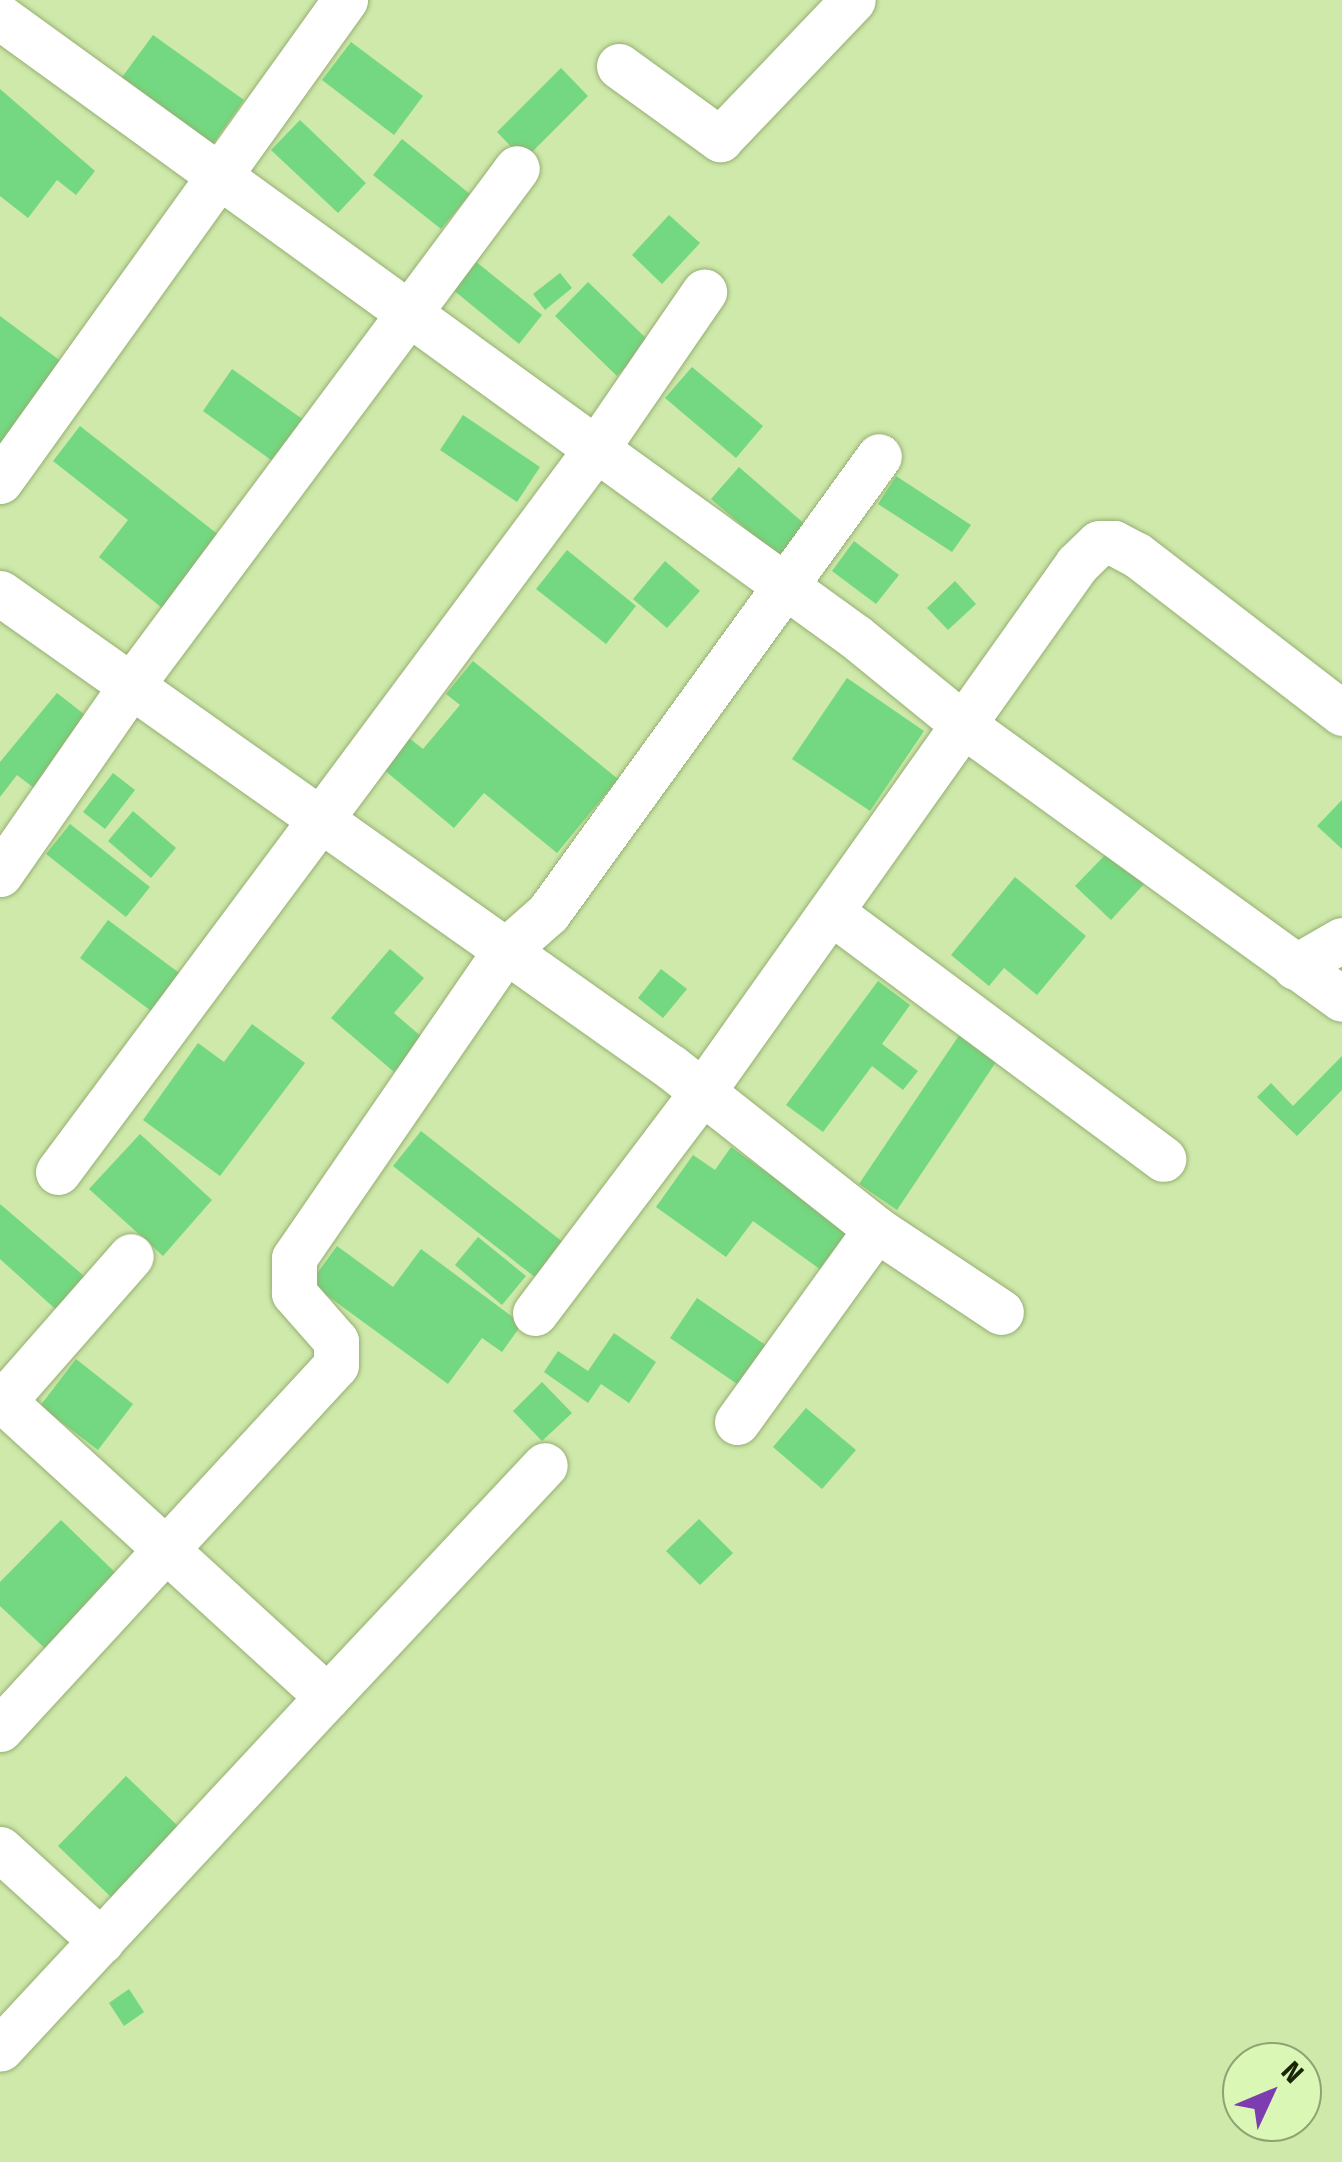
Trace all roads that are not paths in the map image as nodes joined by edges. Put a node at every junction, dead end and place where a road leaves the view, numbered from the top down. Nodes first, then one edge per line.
1 (10, 0) edge
2 (346, 0) edge
3 (853, 0) edge
4 (0, 15) edge
5 (618, 66) dead end
6 (516, 168) dead end
7 (219, 177) junction
8 (704, 292) dead end
9 (410, 316) junction
10 (596, 449) junction
11 (879, 456) dead end
12 (0, 481) edge
13 (786, 587) junction
14 (0, 593) edge
15 (130, 687) junction
16 (1342, 713) edge
17 (965, 726) junction
18 (321, 822) junction
19 (0, 874) edge
20 (831, 912) junction
21 (1342, 940) edge
22 (505, 951) junction
23 (1294, 967) junction
24 (1342, 999) edge
25 (703, 1091) junction
26 (1163, 1159) dead end
27 (58, 1172) dead end
28 (876, 1229) junction
29 (131, 1256) dead end
30 (1001, 1312) dead end
31 (535, 1313) dead end
32 (1, 1401) edge
33 (737, 1422) dead end
34 (545, 1465) dead end
35 (170, 1552) junction
36 (327, 1696) junction
37 (0, 1728) edge
38 (0, 1848) edge
39 (101, 1941) junction
40 (0, 2049) edge

1 - 4 street
2 - 7 street
3 - 5 street
4 - 7 street
6 - 9 street
7 - 9 street
7 - 12 street
8 - 10 street
9 - 10 street
9 - 15 street
10 - 13 street
10 - 18 street
11 - 13 street
13 - 17 street
13 - 22 street
14 - 15 street
15 - 18 street
15 - 19 street
16 - 17 street
17 - 20 street
17 - 23 street
18 - 22 street
18 - 27 street
20 - 25 street
20 - 26 street
21 - 23 street
22 - 25 street
22 - 35 street
23 - 24 street
25 - 28 street
25 - 31 street
28 - 30 street
28 - 33 street
29 - 32 street
32 - 35 street
34 - 36 street
35 - 36 street
35 - 37 street
36 - 39 street
38 - 39 street
39 - 40 street

